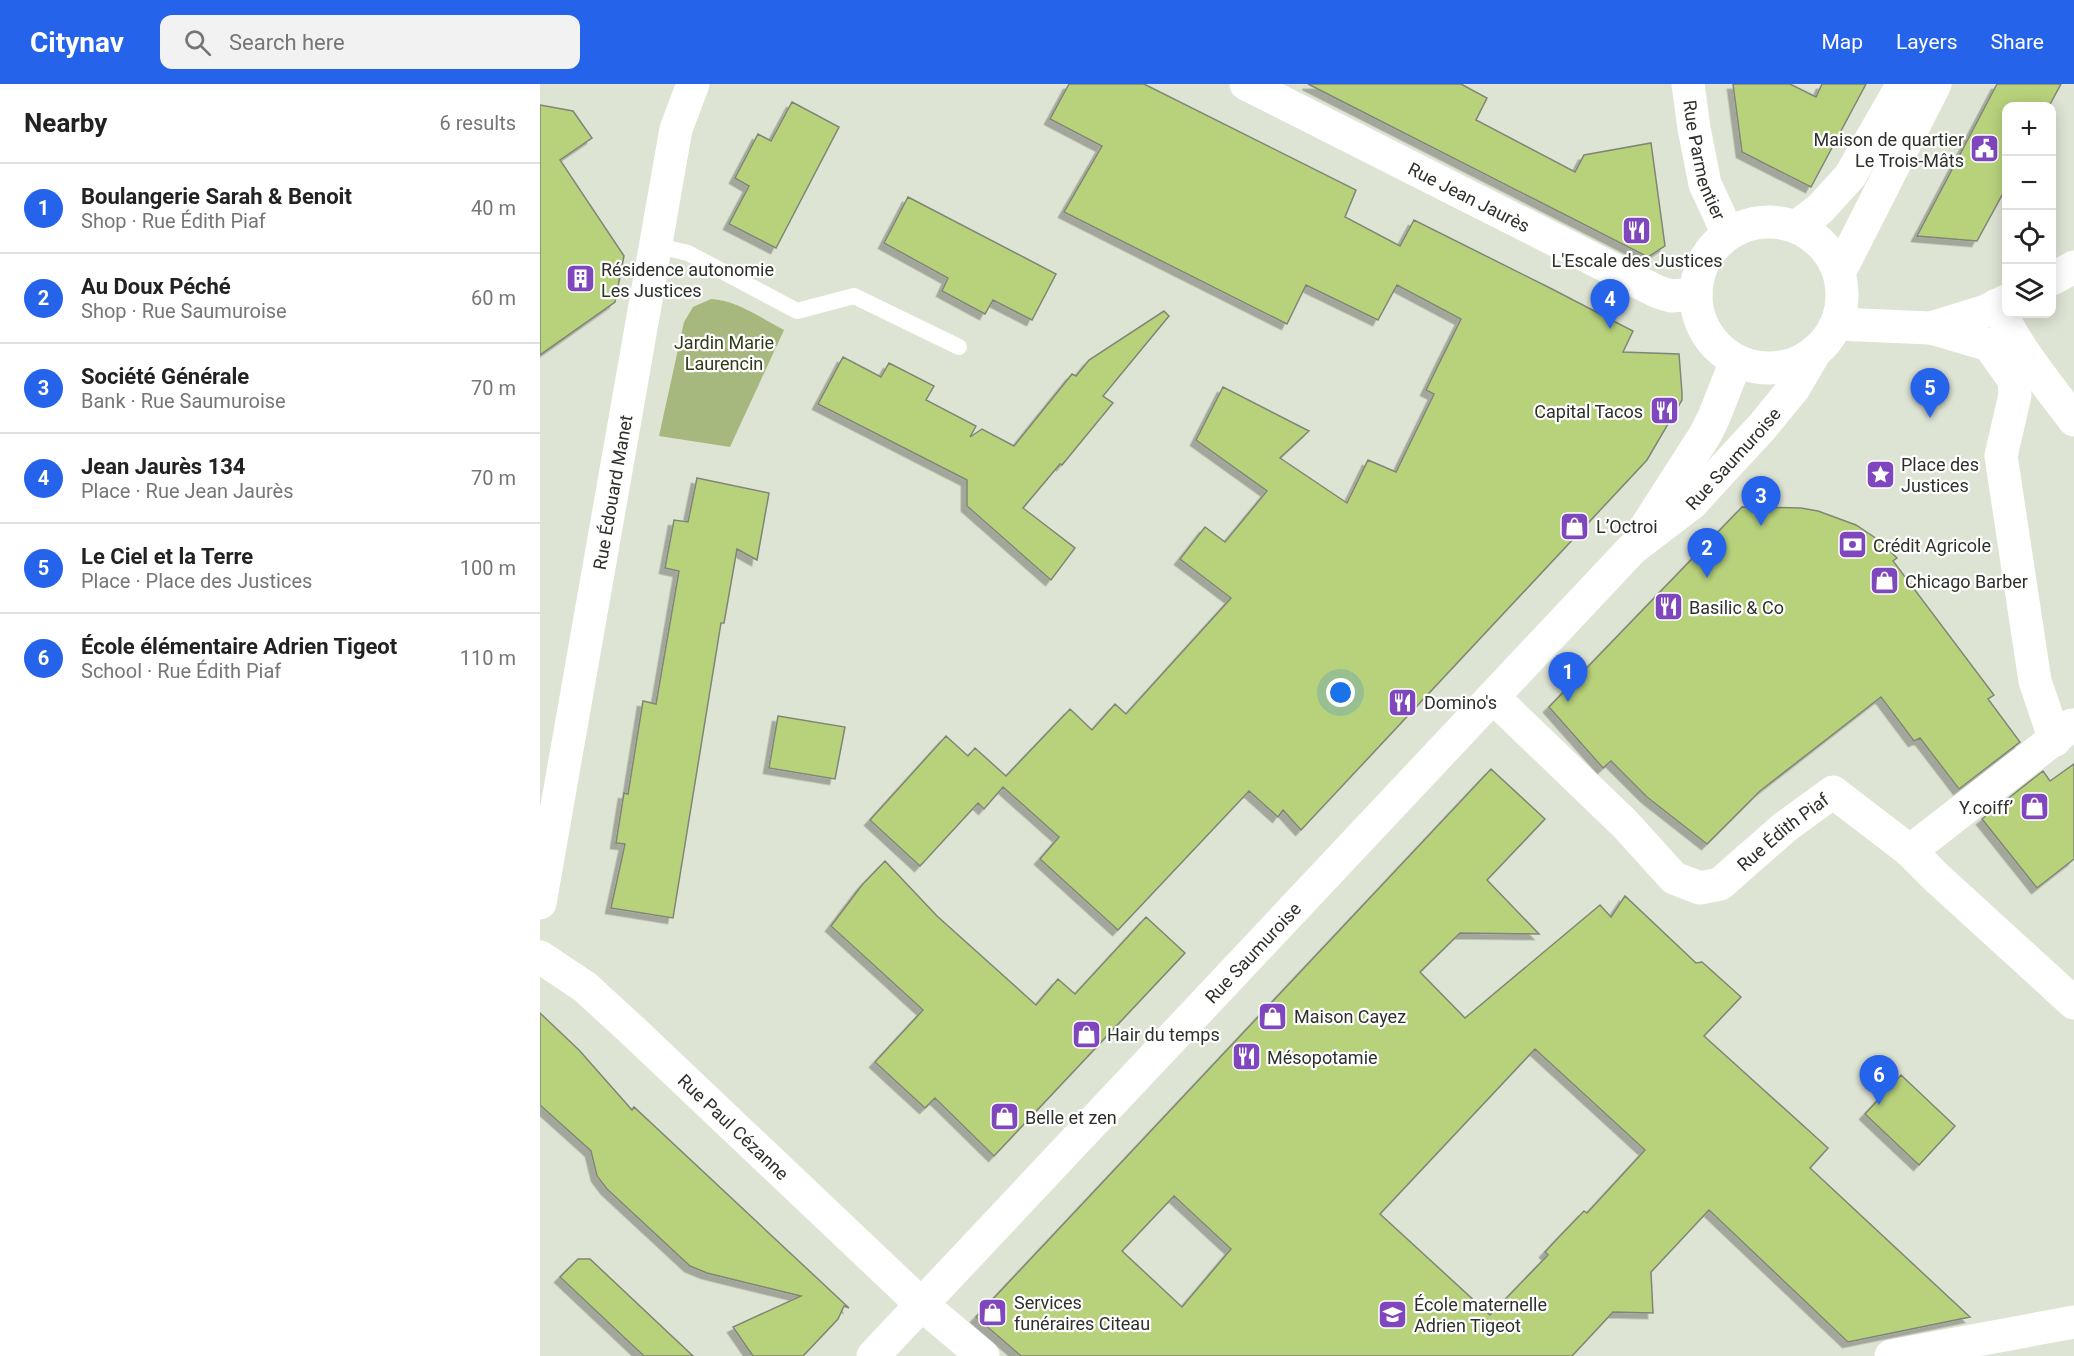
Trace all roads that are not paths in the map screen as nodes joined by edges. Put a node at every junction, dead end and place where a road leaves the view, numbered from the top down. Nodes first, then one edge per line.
1 (693, 84) edge
2 (1246, 84) edge
3 (1688, 84) edge
4 (1903, 84) edge
5 (1935, 84) edge
6 (1796, 227) junction
7 (1728, 234) junction
8 (655, 245) junction
9 (2074, 267) edge
10 (1839, 273) junction
11 (2056, 277) edge
12 (1696, 294) junction
13 (2002, 303) edge
14 (2005, 318) edge
15 (1837, 324) junction
16 (1931, 328) junction
17 (958, 347) dead end
18 (1815, 352) junction
19 (1736, 361) junction
20 (2074, 420) edge
21 (1632, 549) junction
22 (1493, 697) junction
23 (2065, 732) edge
24 (545, 839) edge
25 (1910, 850) junction
26 (540, 903) edge
27 (540, 957) edge
28 (2074, 1003) edge
29 (921, 1304) junction
30 (2074, 1322) edge
31 (873, 1356) edge
32 (983, 1356) edge
33 (1891, 1356) edge

1 - 8 street, Rue Édouard Manet
2 - 12 street, Rue Jean Jaurès
3 - 7 street, Rue Parmentier
4 - 6 street
5 - 10 street
6 - 7 street
6 - 10 street
7 - 12 street
8 - 17 lane
8 - 24 street, Rue Édouard Manet
9 - 11 street
10 - 15 street
12 - 19 street
13 - 16 street
14 - 20 street
15 - 16 street
15 - 18 street
16 - 23 street
18 - 19 street
18 - 21 street, Rue Saumuroise
19 - 21 street, Rue Saumuroise
21 - 22 street, Rue Saumuroise
22 - 25 street, Rue Édith Piaf
22 - 29 street, Rue Saumuroise
23 - 25 street
24 - 26 street, Rue Édouard Manet
25 - 28 street, Rue Édith Piaf
27 - 29 street, Rue Paul Cézanne
29 - 31 street, Rue Saumuroise
29 - 32 street, Rue Paul Cézanne
30 - 33 street

